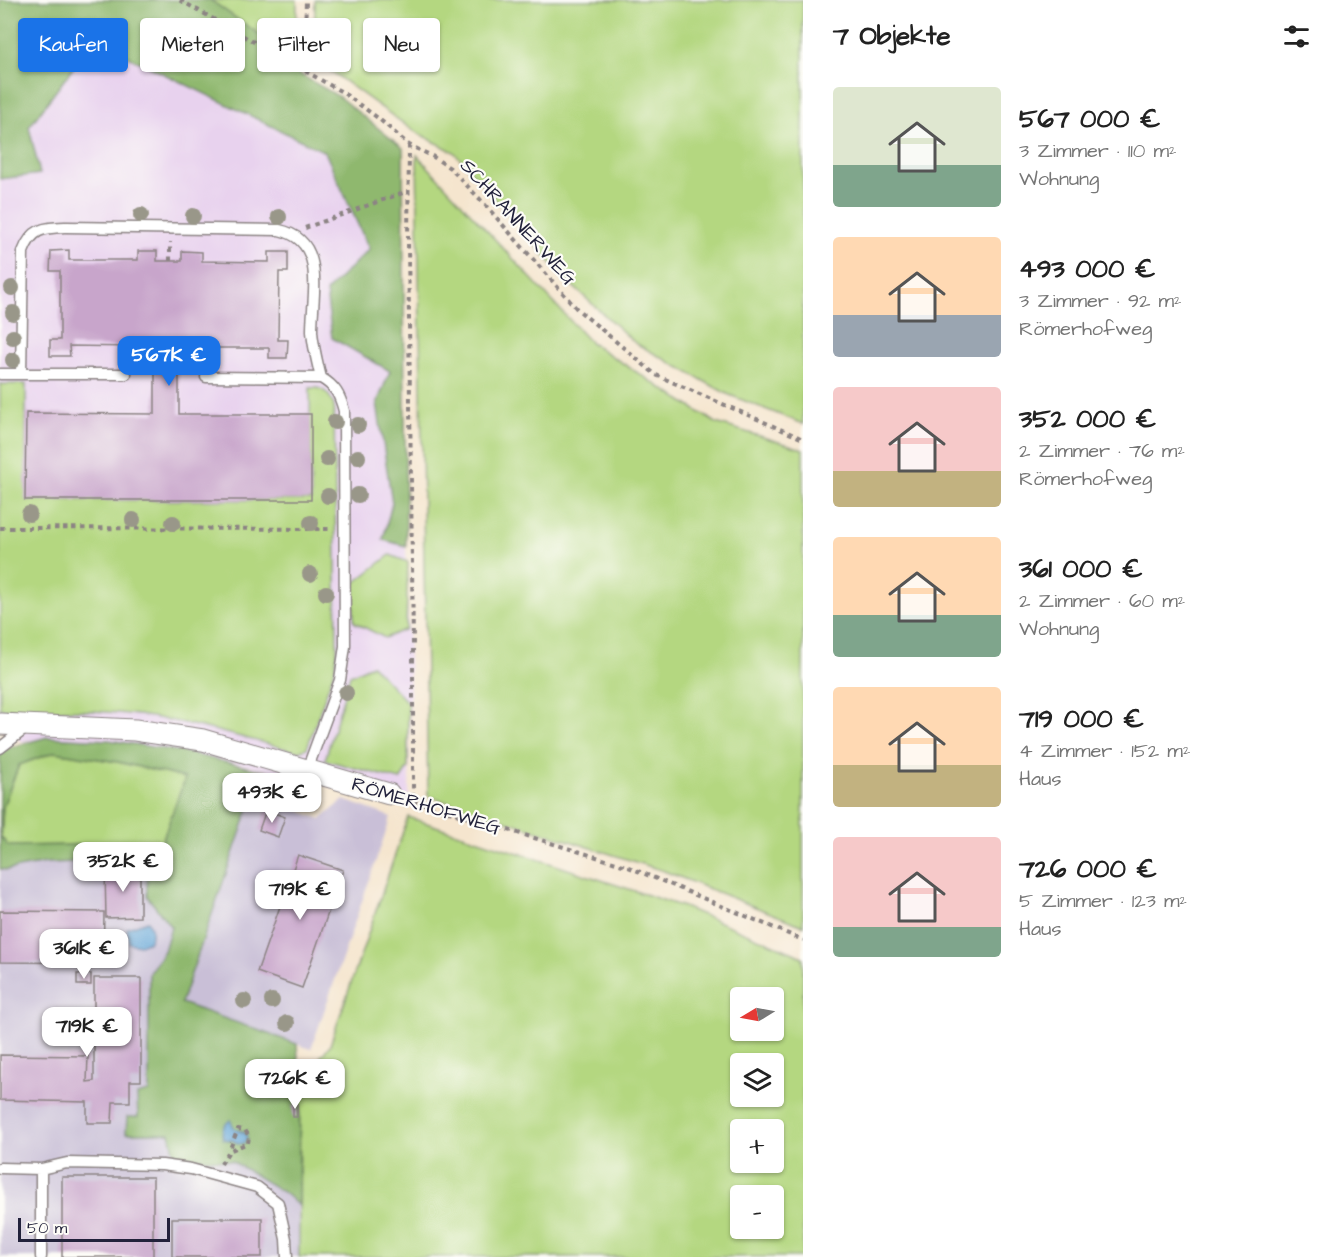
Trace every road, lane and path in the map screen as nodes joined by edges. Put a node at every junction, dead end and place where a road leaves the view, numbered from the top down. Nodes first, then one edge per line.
1 (180, 0) edge
2 (306, 0) edge
3 (305, 18) edge
4 (257, 43) edge
5 (307, 72) edge
6 (409, 145) junction
7 (408, 191) junction
8 (290, 233) junction
9 (0, 374) edge
10 (21, 374) junction
11 (126, 374) dead end
12 (206, 377) dead end
13 (321, 378) junction
14 (803, 439) edge
15 (0, 528) edge
16 (344, 529) junction
17 (0, 724) edge
18 (29, 725) junction
19 (0, 748) edge
20 (307, 770) junction
21 (389, 794) joint
22 (413, 801) junction
23 (803, 940) edge
24 (229, 1151) junction
25 (0, 1168) edge
26 (41, 1169) junction
27 (218, 1176) junction
28 (41, 1257) edge
29 (287, 1257) edge

1 - 4 path, SCHRANNERWEG
2 - 3 path
5 - 6 path, SCHRANNERWEG
6 - 7 path
6 - 14 path, SCHRANNERWEG
7 - 8 path
7 - 22 path
8 - 10 lane
8 - 13 lane
9 - 10 lane
10 - 11 lane
12 - 13 lane
13 - 16 lane
15 - 16 path
16 - 20 lane
17 - 18 street, RÖMERHOFWEG
18 - 19 lane
18 - 20 street, RÖMERHOFWEG
20 - 21 street, RÖMERHOFWEG
21 - 22 path, RÖMERHOFWEG
22 - 23 path, RÖMERHOFWEG
24 - 24 path
24 - 27 path
25 - 26 lane
26 - 27 lane
26 - 28 lane
27 - 29 lane

